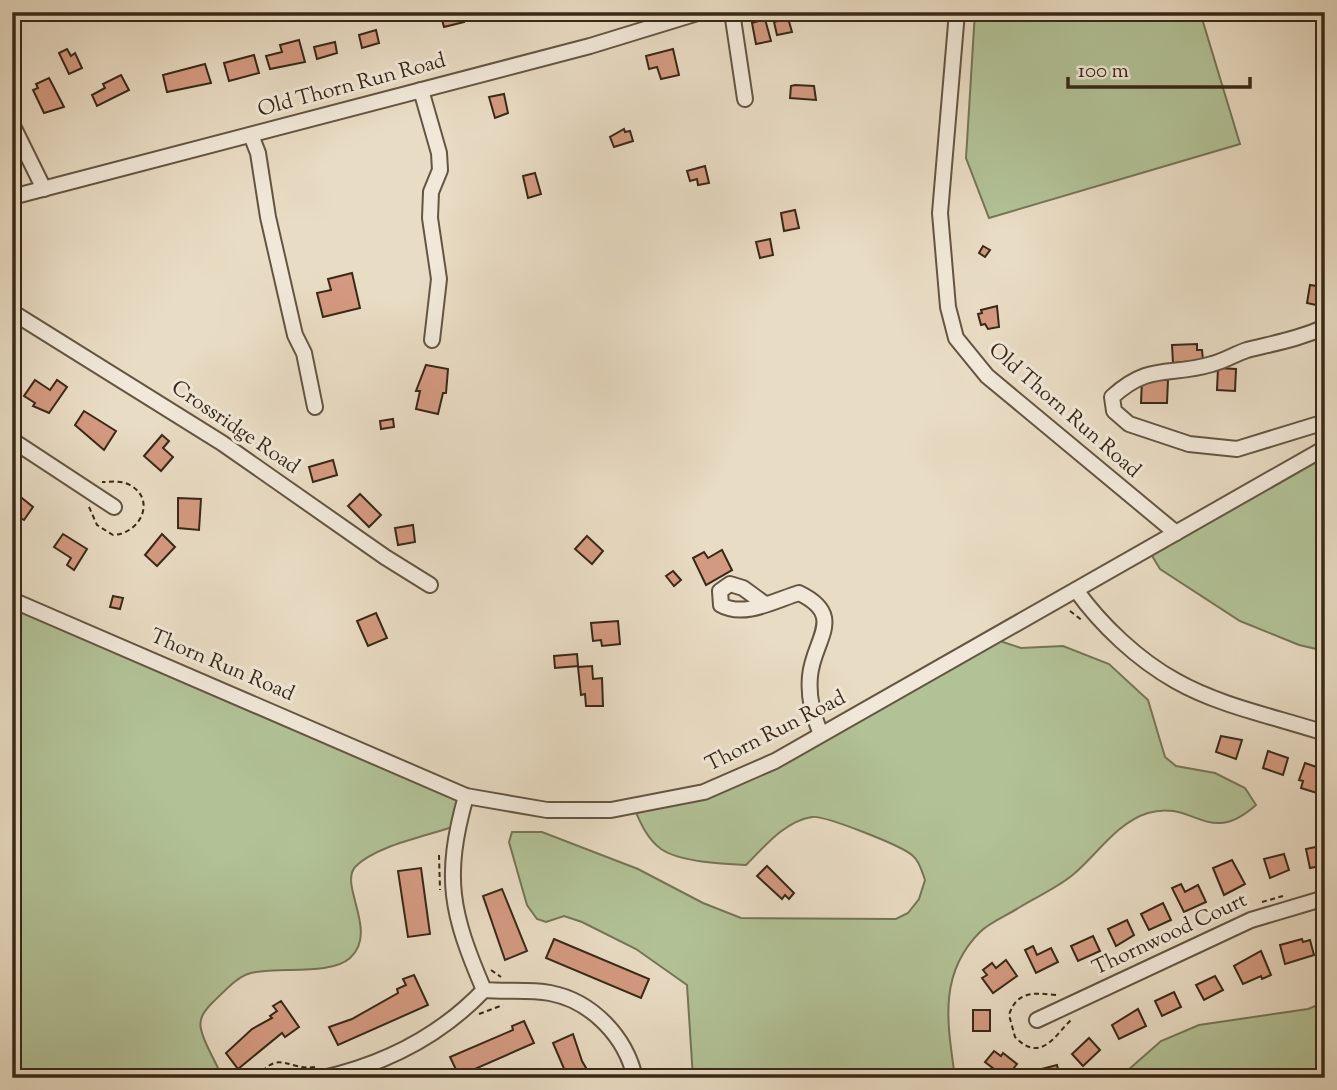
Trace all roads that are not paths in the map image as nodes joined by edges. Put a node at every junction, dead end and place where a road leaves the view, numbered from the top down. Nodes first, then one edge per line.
1 (641, 12) edge
2 (701, 12) edge
3 (732, 12) edge
4 (957, 12) edge
5 (1321, 12) edge
6 (1325, 22) edge
7 (645, 29) junction
8 (421, 90) junction
9 (745, 99) dead end
10 (12, 124) edge
11 (251, 135) junction
12 (44, 189) junction
13 (12, 197) edge
14 (12, 312) edge
15 (1325, 327) edge
16 (432, 340) dead end
17 (315, 407) dead end
18 (1325, 422) edge
19 (12, 440) edge
20 (1325, 448) edge
21 (114, 507) dead end
22 (1176, 533) junction
23 (430, 584) dead end
24 (1076, 590) junction
25 (12, 600) edge
26 (765, 604) dead end
27 (1325, 733) edge
28 (821, 734) junction
29 (466, 796) junction
30 (1325, 898) edge
31 (484, 990) junction
32 (1037, 1020) dead end
33 (328, 1074) edge
34 (635, 1078) edge

1 - 7 street
2 - 7 street, Old Thorn Run Road
3 - 9 street
4 - 22 street, Old Thorn Run Road
5 - 6 street
7 - 8 street, Old Thorn Run Road
8 - 11 street, Old Thorn Run Road
8 - 16 street
10 - 12 street
11 - 12 street, Old Thorn Run Road
11 - 17 street
12 - 13 street, Old Thorn Run Road
14 - 23 street, Crossridge Road
15 - 18 street
19 - 21 street
20 - 22 street, Thorn Run Road
22 - 24 street, Thorn Run Road
24 - 27 street
24 - 28 street, Thorn Run Road
25 - 29 street, Thorn Run Road
26 - 28 street
28 - 29 street, Thorn Run Road
29 - 31 street
30 - 32 street, Thornwood Court
31 - 33 street
31 - 34 street

